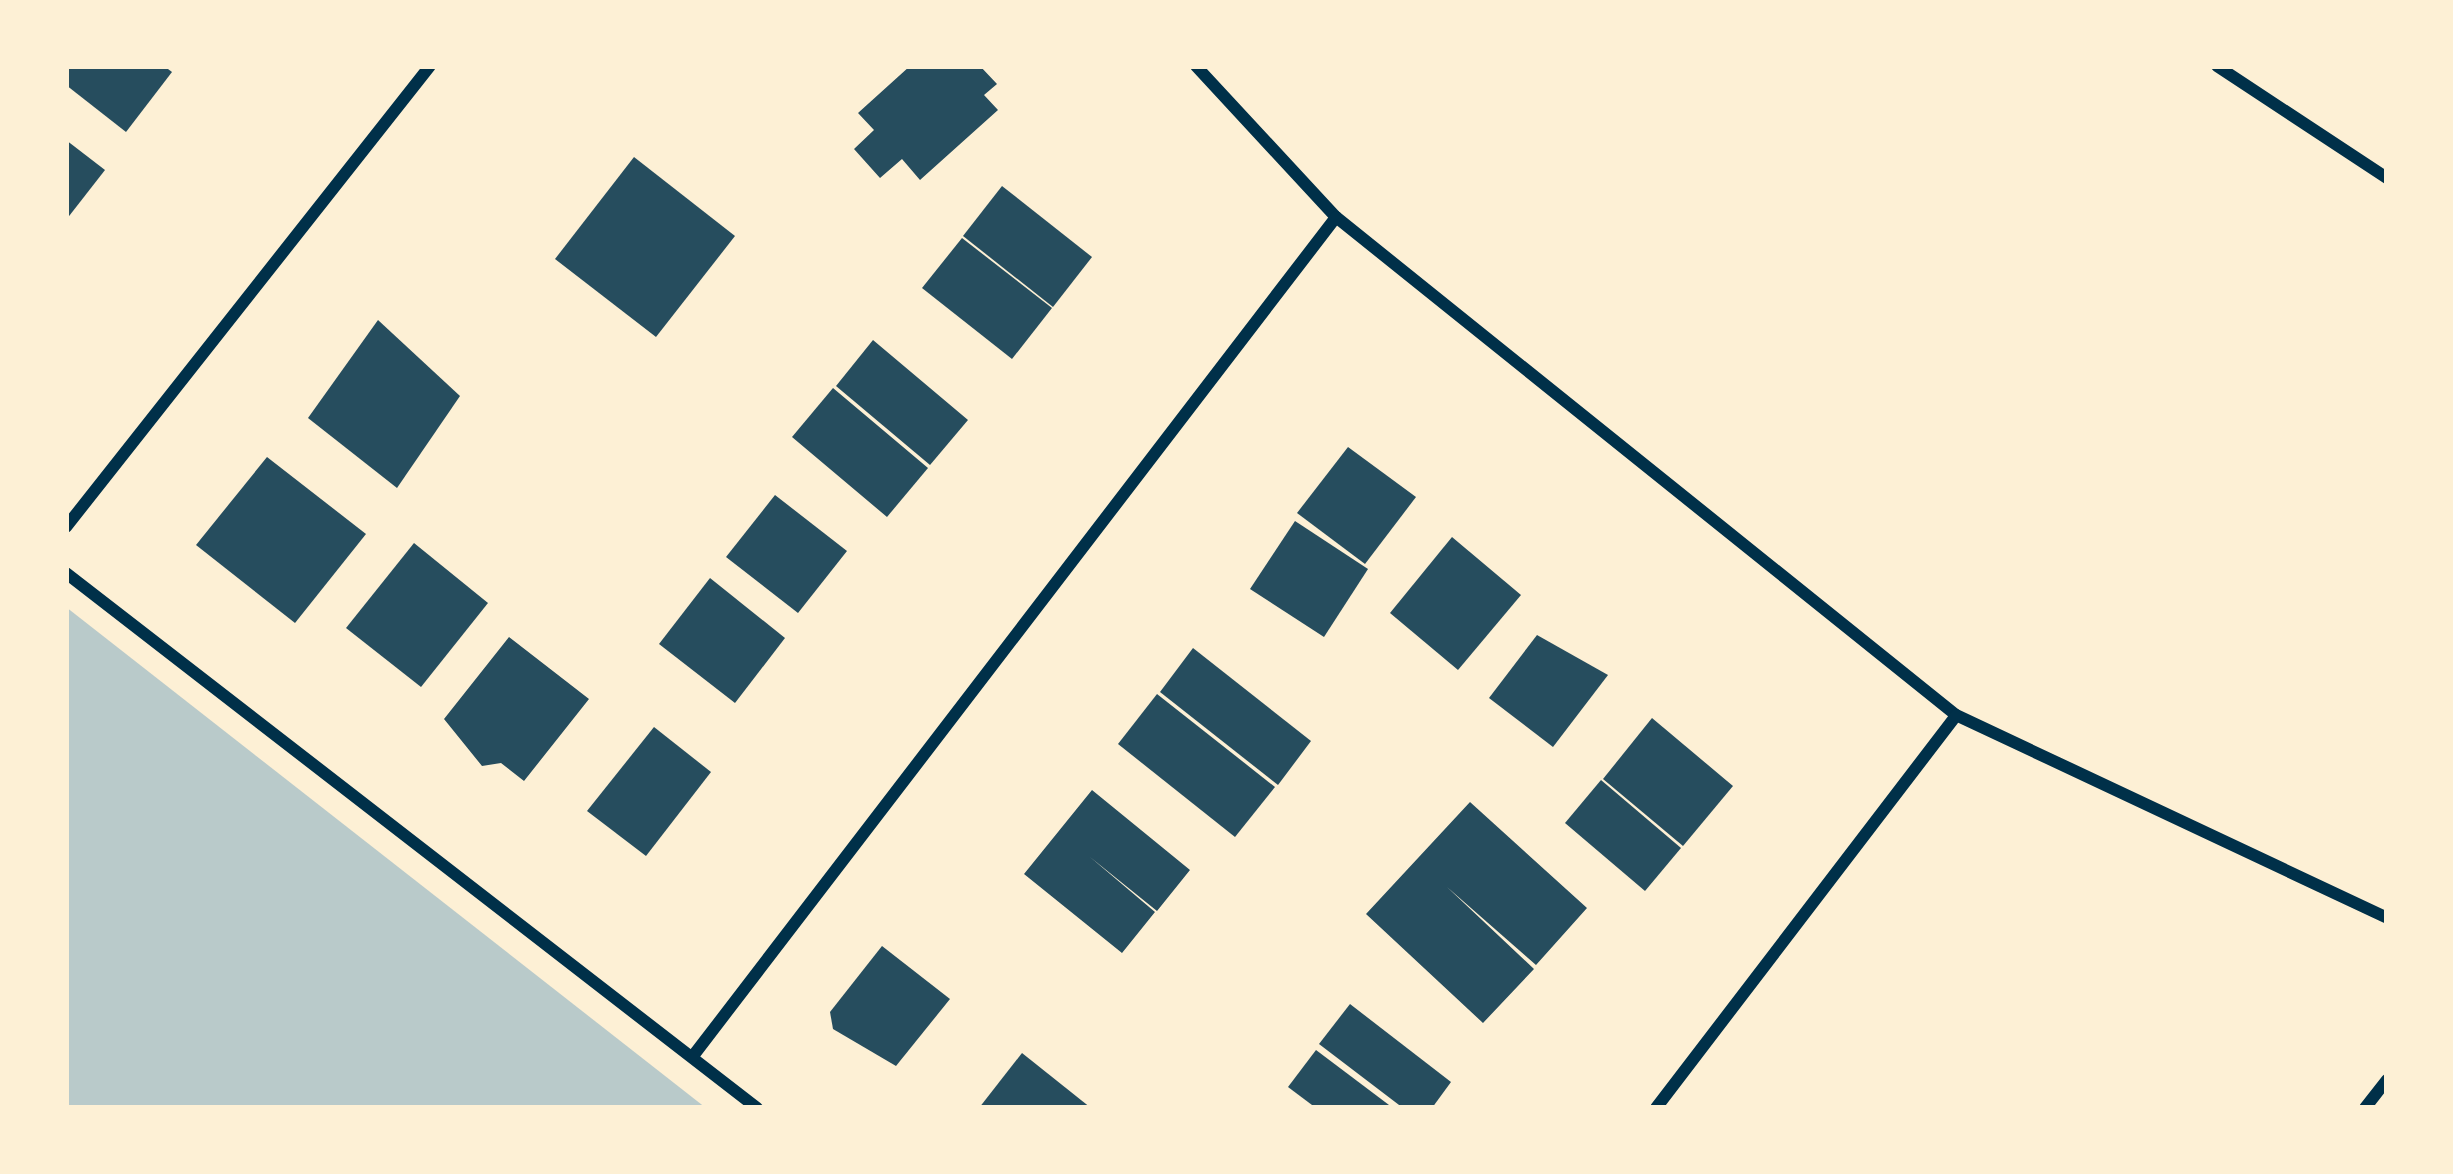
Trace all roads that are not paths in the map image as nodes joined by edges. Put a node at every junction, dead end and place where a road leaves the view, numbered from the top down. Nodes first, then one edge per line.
1 (430, 66) edge
2 (1196, 66) edge
3 (2217, 66) edge
4 (2387, 178) edge
5 (1336, 218) junction
6 (66, 526) edge
7 (66, 573) edge
8 (1956, 715) junction
9 (2387, 918) edge
10 (693, 1056) junction
11 (2387, 1080) edge
12 (758, 1108) edge
13 (1656, 1108) edge
14 (2365, 1108) edge

1 - 6 street
2 - 5 street
3 - 4 street
5 - 8 street
5 - 10 street
7 - 10 street
8 - 9 street
8 - 13 street
10 - 12 street
11 - 14 street

